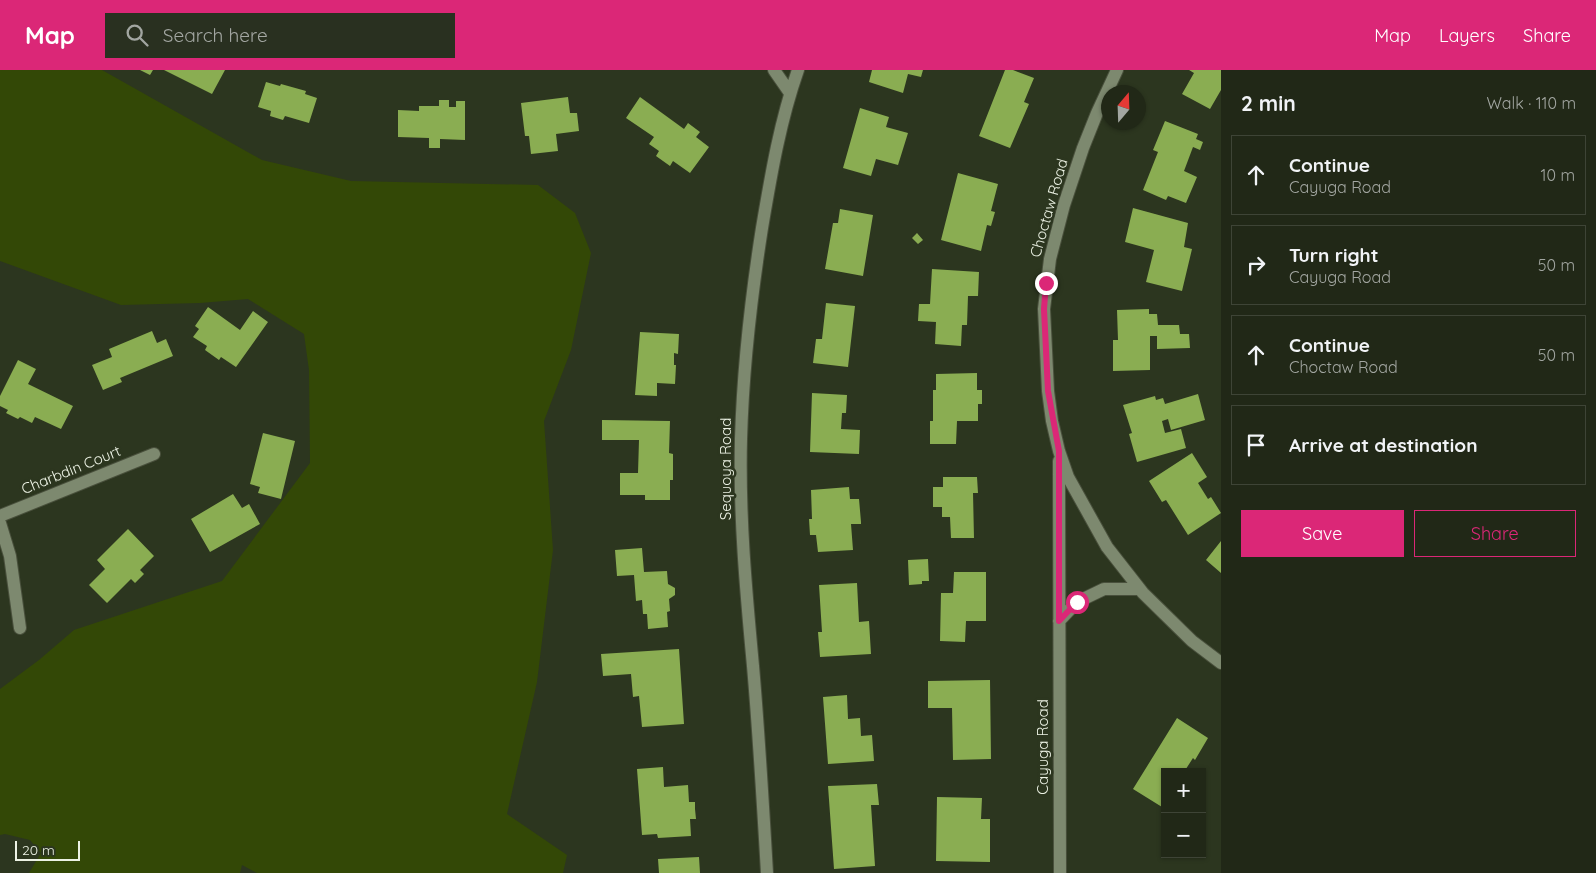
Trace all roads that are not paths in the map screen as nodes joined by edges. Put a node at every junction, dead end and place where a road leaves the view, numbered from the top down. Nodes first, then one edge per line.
1 (774, 70) edge
2 (798, 70) edge
3 (1117, 70) edge
4 (790, 93) junction
5 (1059, 451) junction
6 (154, 454) dead end
7 (0, 516) edge
8 (0, 523) edge
9 (1140, 589) junction
10 (1059, 621) junction
11 (20, 628) dead end
12 (1221, 663) edge
13 (768, 873) edge
14 (1060, 873) edge

1 - 4 street
2 - 4 street, Sequoya Road
3 - 5 street, Choctaw Road
4 - 13 street, Sequoya Road
5 - 9 street, Choctaw Road
5 - 10 street, Cayuga Road
6 - 7 street, Charbdin Court
8 - 11 street
9 - 10 street
9 - 12 street, Choctaw Road
10 - 14 street, Cayuga Road

